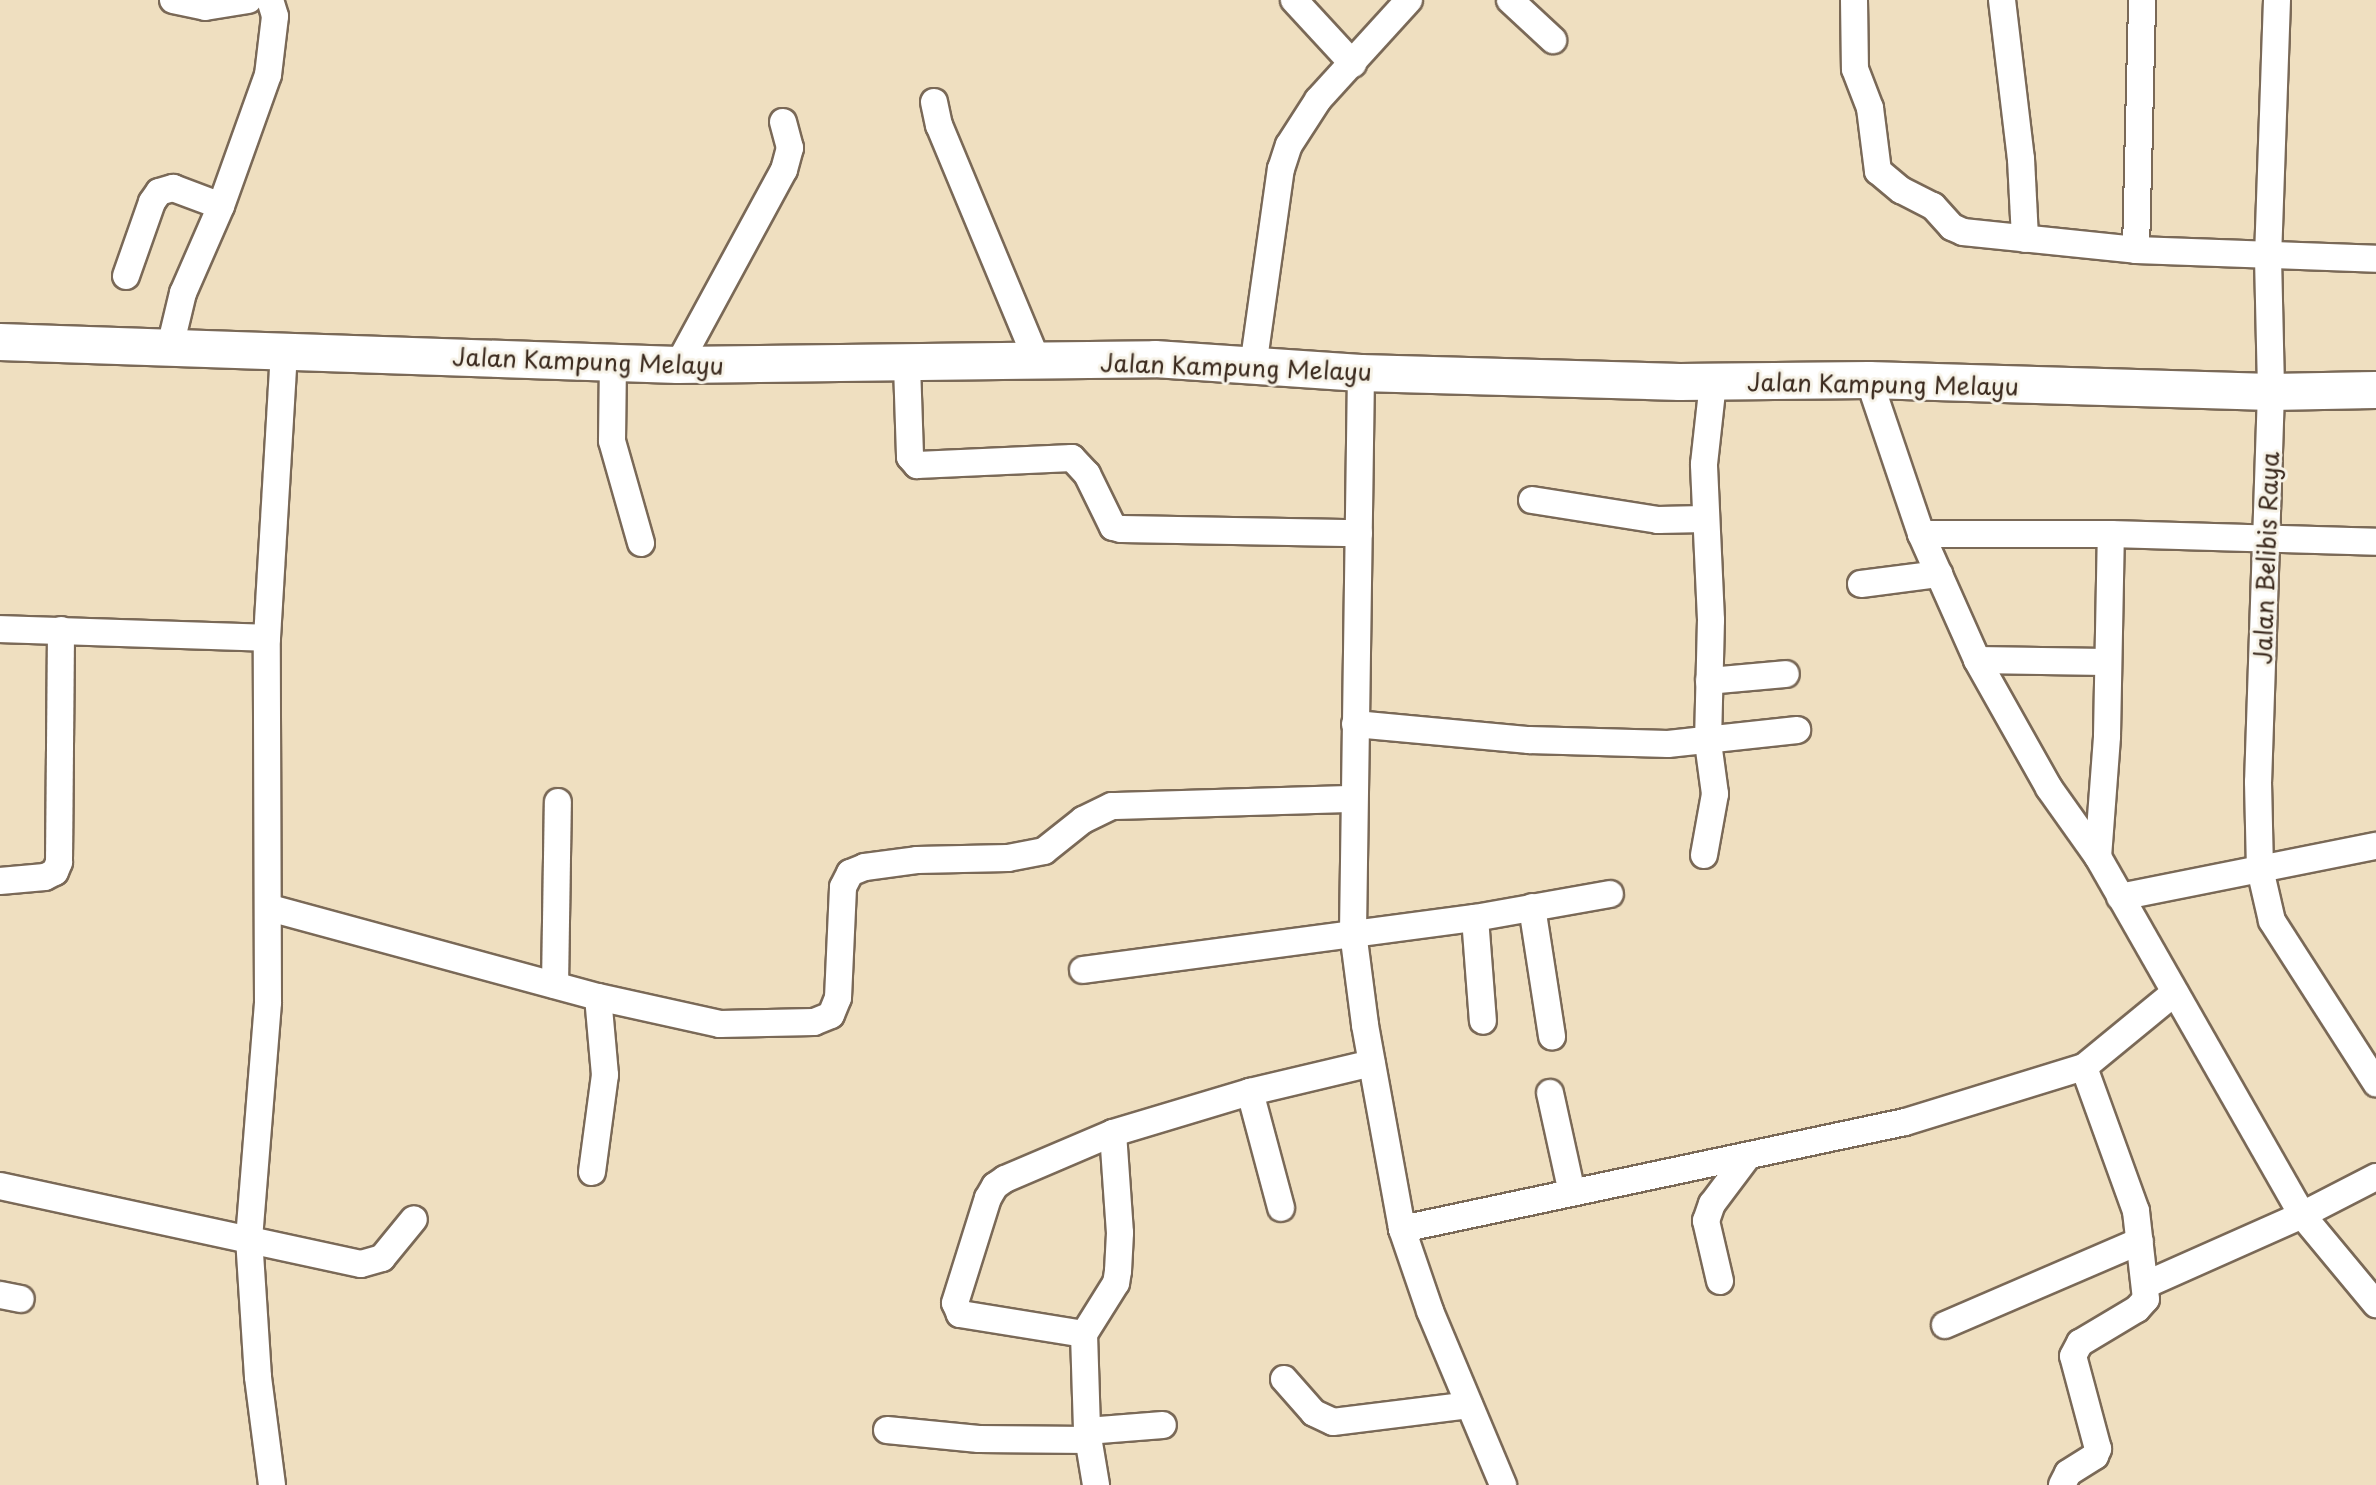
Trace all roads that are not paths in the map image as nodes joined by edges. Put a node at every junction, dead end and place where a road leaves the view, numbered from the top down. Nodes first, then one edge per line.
1 (173, 0) edge
2 (248, 0) edge
3 (270, 0) edge
4 (1294, 0) edge
5 (1409, 0) edge
6 (1510, 0) edge
7 (1854, 0) edge
8 (2002, 0) edge
9 (2142, 0) edge
10 (2277, 0) edge
11 (1553, 40) dead end
12 (1353, 64) junction
13 (934, 102) dead end
14 (783, 122) dead end
15 (221, 206) junction
16 (2025, 239) junction
17 (2136, 250) junction
18 (2268, 257) junction
19 (2376, 259) edge
20 (126, 276) dead end
21 (0, 342) edge
22 (170, 347) junction
23 (284, 353) junction
24 (613, 360) junction
25 (1038, 363) junction
26 (678, 365) junction
27 (907, 365) junction
28 (1253, 367) junction
29 (1361, 373) junction
30 (1869, 380) junction
31 (1713, 382) junction
32 (2376, 390) edge
33 (2271, 392) junction
34 (1532, 500) dead end
35 (1705, 519) junction
36 (1359, 533) junction
37 (1921, 534) junction
38 (2111, 534) junction
39 (2267, 539) junction
40 (2376, 542) edge
41 (641, 543) dead end
42 (1939, 574) junction
43 (1861, 584) dead end
44 (0, 629) edge
45 (61, 630) junction
46 (267, 638) junction
47 (1977, 660) junction
48 (2106, 662) junction
49 (1786, 674) dead end
50 (1709, 681) junction
51 (1355, 724) junction
52 (1797, 730) dead end
53 (1708, 742) junction
54 (1352, 799) junction
55 (558, 802) dead end
56 (2376, 846) edge
57 (1704, 855) dead end
58 (2098, 857) junction
59 (2260, 869) junction
60 (0, 881) edge
61 (1610, 894) dead end
62 (2120, 897) junction
63 (1532, 907) junction
64 (270, 908) junction
65 (1475, 918) junction
66 (1353, 932) junction
67 (1083, 970) dead end
68 (555, 985) junction
69 (2174, 993) junction
70 (598, 997) junction
71 (1483, 1021) dead end
72 (1552, 1036) dead end
73 (1372, 1063) junction
74 (2084, 1067) junction
75 (2376, 1083) edge
76 (1250, 1092) junction
77 (1550, 1093) dead end
78 (1113, 1133) junction
79 (1748, 1156) junction
80 (592, 1172) dead end
81 (2376, 1177) edge
82 (0, 1186) edge
83 (1572, 1193) junction
84 (1281, 1208) dead end
85 (2302, 1215) junction
86 (414, 1219) dead end
87 (1402, 1229) junction
88 (249, 1239) junction
89 (2140, 1241) junction
90 (1720, 1281) dead end
91 (2145, 1285) junction
92 (2376, 1304) edge
93 (1945, 1325) dead end
94 (1084, 1334) junction
95 (1284, 1379) dead end
96 (1469, 1405) junction
97 (1163, 1425) dead end
98 (887, 1430) dead end
99 (1088, 1435) junction
100 (272, 1485) edge
101 (1096, 1485) edge
102 (1503, 1485) edge
103 (2062, 1485) edge

1 - 2 street
3 - 15 street
4 - 12 street
5 - 12 street
6 - 11 street
7 - 16 street
8 - 16 street
9 - 17 street
10 - 18 street, Jalan Belibis Raya
12 - 28 street
13 - 25 street
14 - 26 street
15 - 20 street
15 - 22 street
16 - 17 street
17 - 18 street
18 - 19 street
18 - 33 street, Jalan Belibis Raya
21 - 22 main road, Jalan Kampung Melayu
22 - 23 main road, Jalan Kampung Melayu
23 - 24 main road, Jalan Kampung Melayu
23 - 46 street
24 - 26 main road, Jalan Kampung Melayu
24 - 41 street
25 - 27 main road, Jalan Kampung Melayu
25 - 28 main road, Jalan Kampung Melayu
26 - 27 main road, Jalan Kampung Melayu
27 - 36 street
28 - 29 main road, Jalan Kampung Melayu
29 - 31 main road, Jalan Kampung Melayu
29 - 36 street
30 - 31 main road, Jalan Kampung Melayu
30 - 33 main road, Jalan Kampung Melayu
30 - 37 street
31 - 35 street
32 - 33 main road, Jalan Kampung Melayu
33 - 39 street, Jalan Belibis Raya
34 - 35 street
35 - 50 street
36 - 51 street
37 - 38 street
37 - 42 street
38 - 39 street
38 - 48 street
39 - 40 street
39 - 59 street, Jalan Belibis Raya
42 - 43 street
42 - 47 street
44 - 45 street
45 - 46 street
45 - 60 street
46 - 64 street
47 - 48 street
47 - 58 street
48 - 58 street
49 - 50 street
50 - 53 street
51 - 53 street
51 - 54 street
52 - 53 street
53 - 57 street
54 - 66 street
54 - 70 street
55 - 68 street
56 - 59 street
58 - 62 street
59 - 62 street
59 - 75 street, Jalan Belibis Raya
61 - 63 street
62 - 69 street
63 - 65 street
63 - 72 street
64 - 68 street
64 - 88 street
65 - 66 street
65 - 71 street
66 - 67 street
66 - 73 street
68 - 70 street
69 - 74 street
69 - 85 street
70 - 80 street
73 - 76 street
73 - 87 street
74 - 79 street
74 - 89 street
76 - 78 street
76 - 84 street
77 - 83 street
78 - 94 street
78 - 94 street
79 - 83 street
79 - 90 street
81 - 85 street
82 - 88 street
83 - 87 street
85 - 91 street
85 - 92 street
86 - 88 street
87 - 96 street
88 - 100 street
89 - 91 street
89 - 93 street
91 - 103 street
94 - 99 street
95 - 96 street
96 - 102 street
97 - 99 street
98 - 99 street
99 - 101 street

